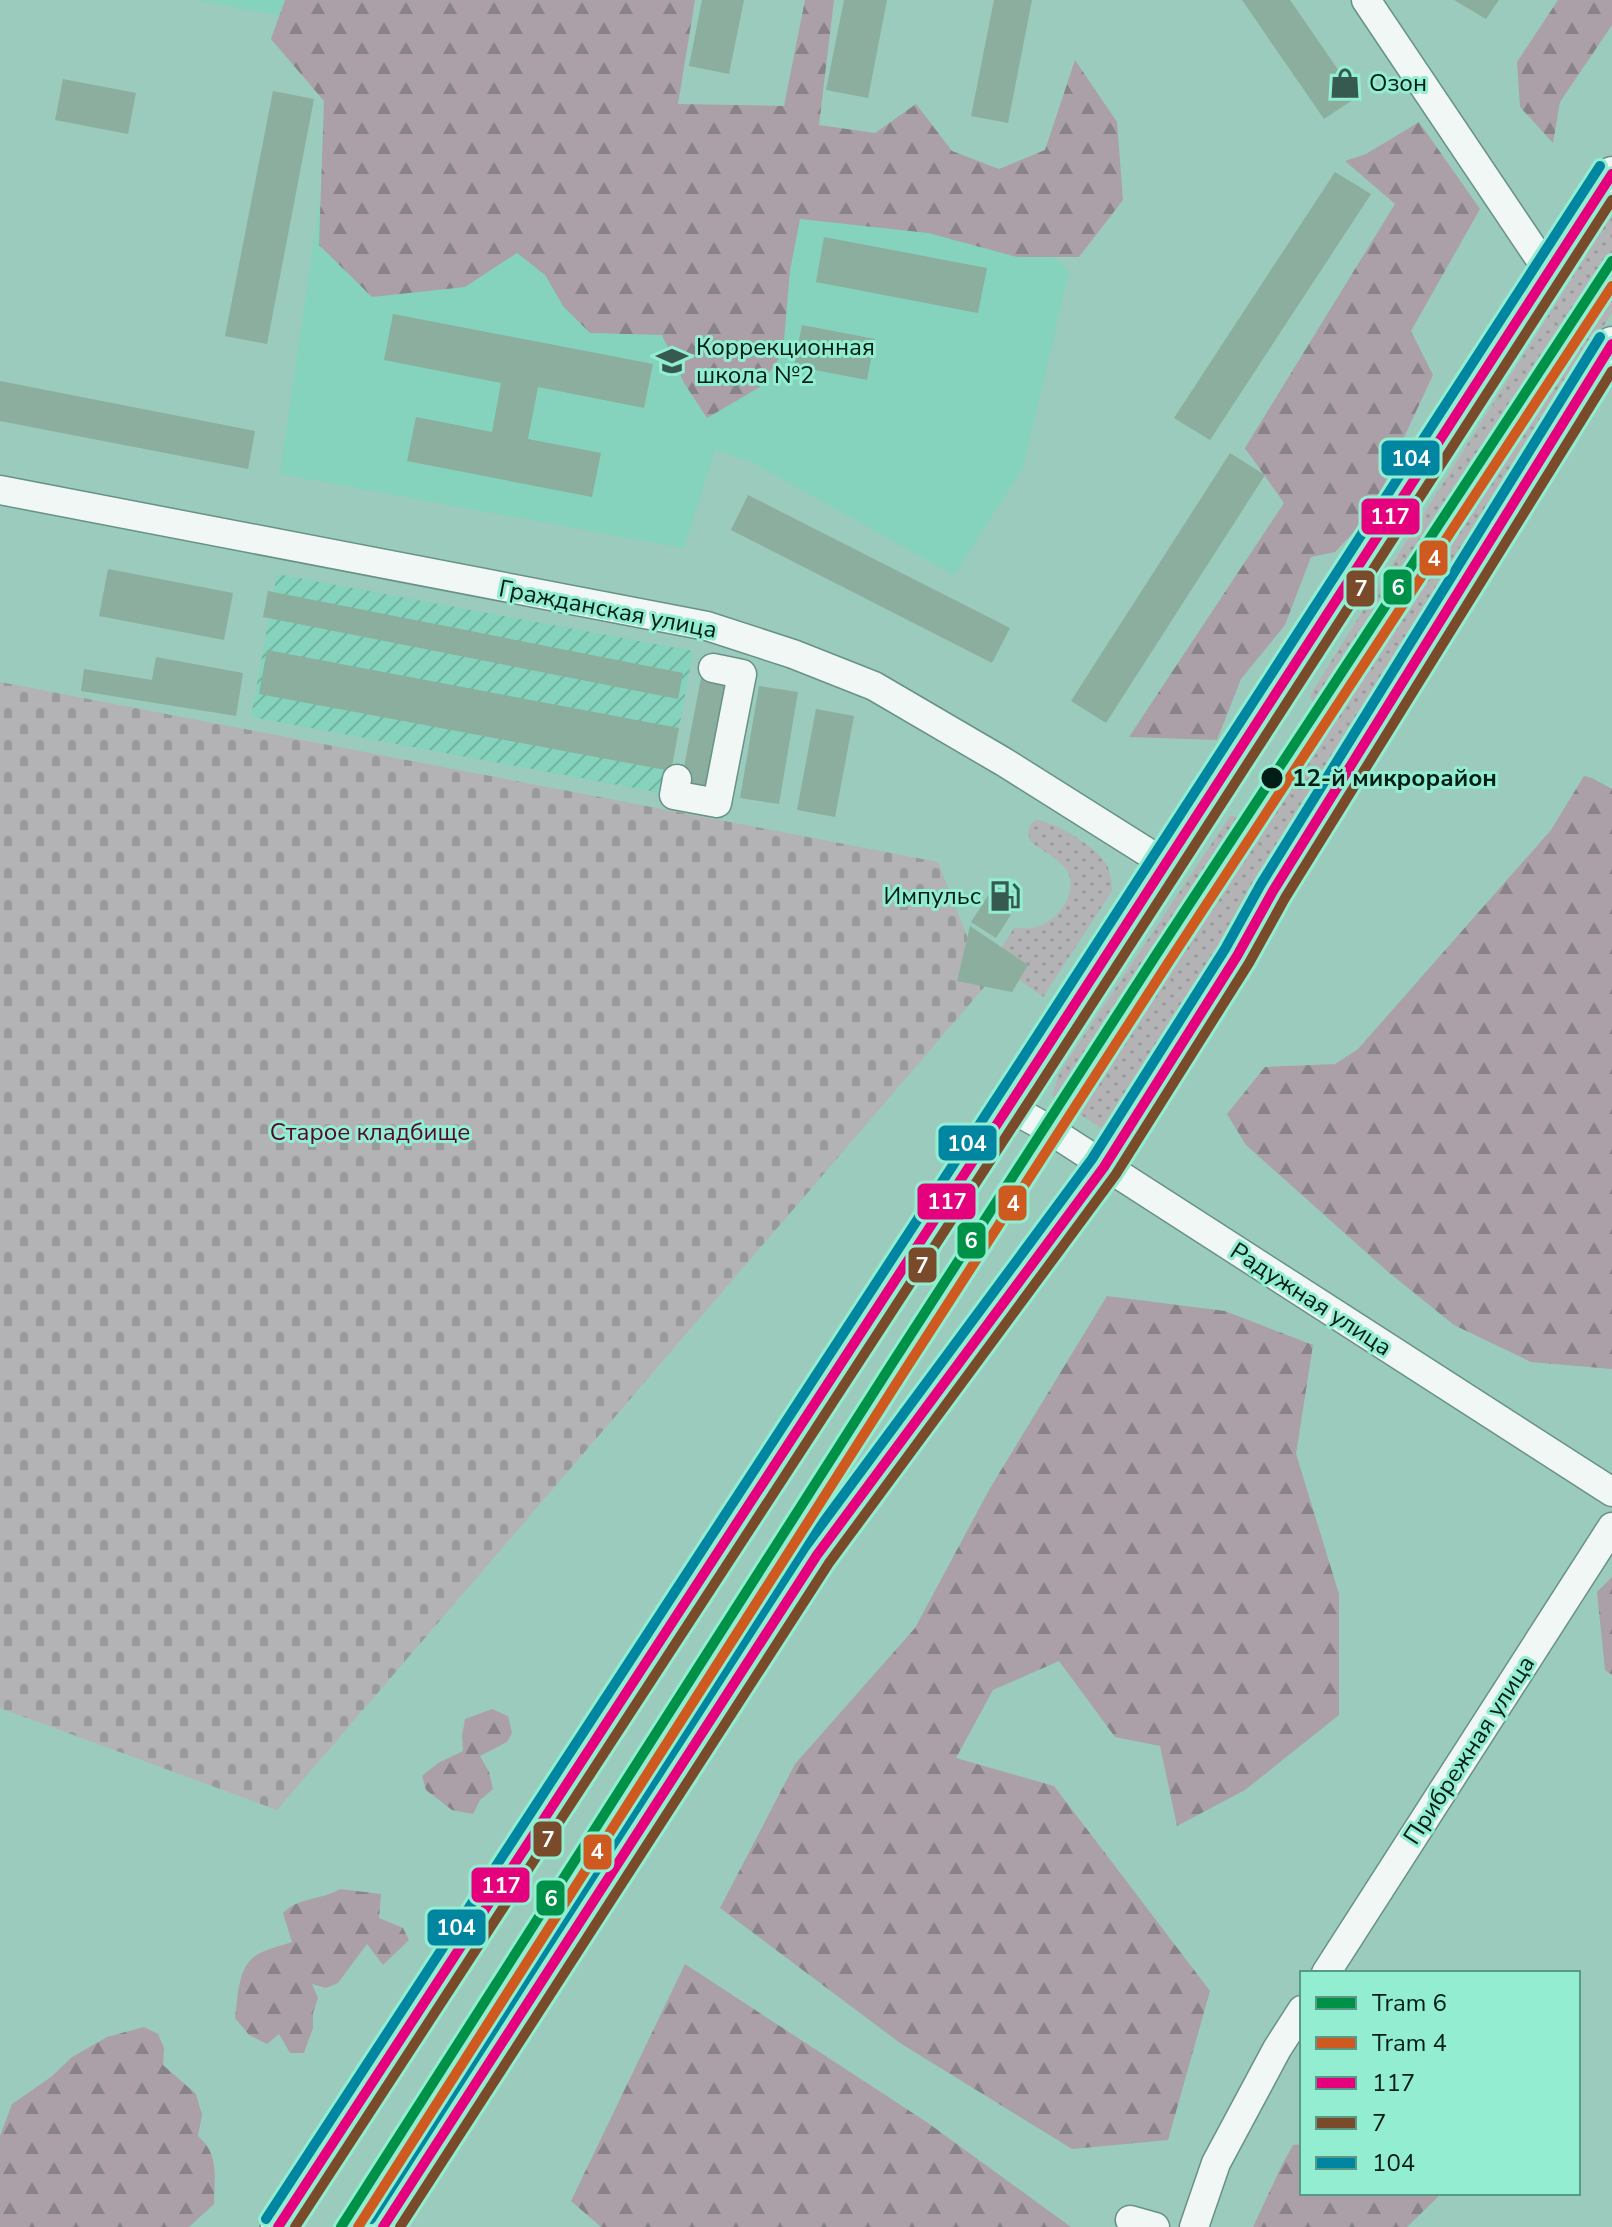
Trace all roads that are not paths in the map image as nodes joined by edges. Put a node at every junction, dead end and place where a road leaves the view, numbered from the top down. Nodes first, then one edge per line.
1 (1366, 0) edge
2 (1612, 174) edge
3 (1548, 271) junction
4 (1612, 344) edge
5 (0, 490) edge
6 (713, 668) dead end
7 (677, 779) dead end
8 (1166, 864) junction
9 (1009, 1107) junction
10 (1104, 1167) junction
11 (1612, 1492) edge
12 (1612, 1527) edge
13 (1327, 1971) edge
14 (1300, 2013) edge
15 (278, 2227) edge
16 (383, 2227) edge
17 (1194, 2227) edge

1 - 3 street
2 - 3 main road
3 - 8 main road
4 - 10 main road
5 - 8 street, Гражданская улица
6 - 7 street
8 - 9 main road
9 - 10 street, Радужная улица
9 - 15 main road
10 - 11 street, Радужная улица
10 - 16 main road
12 - 13 street, Прибрежная улица
14 - 17 street

